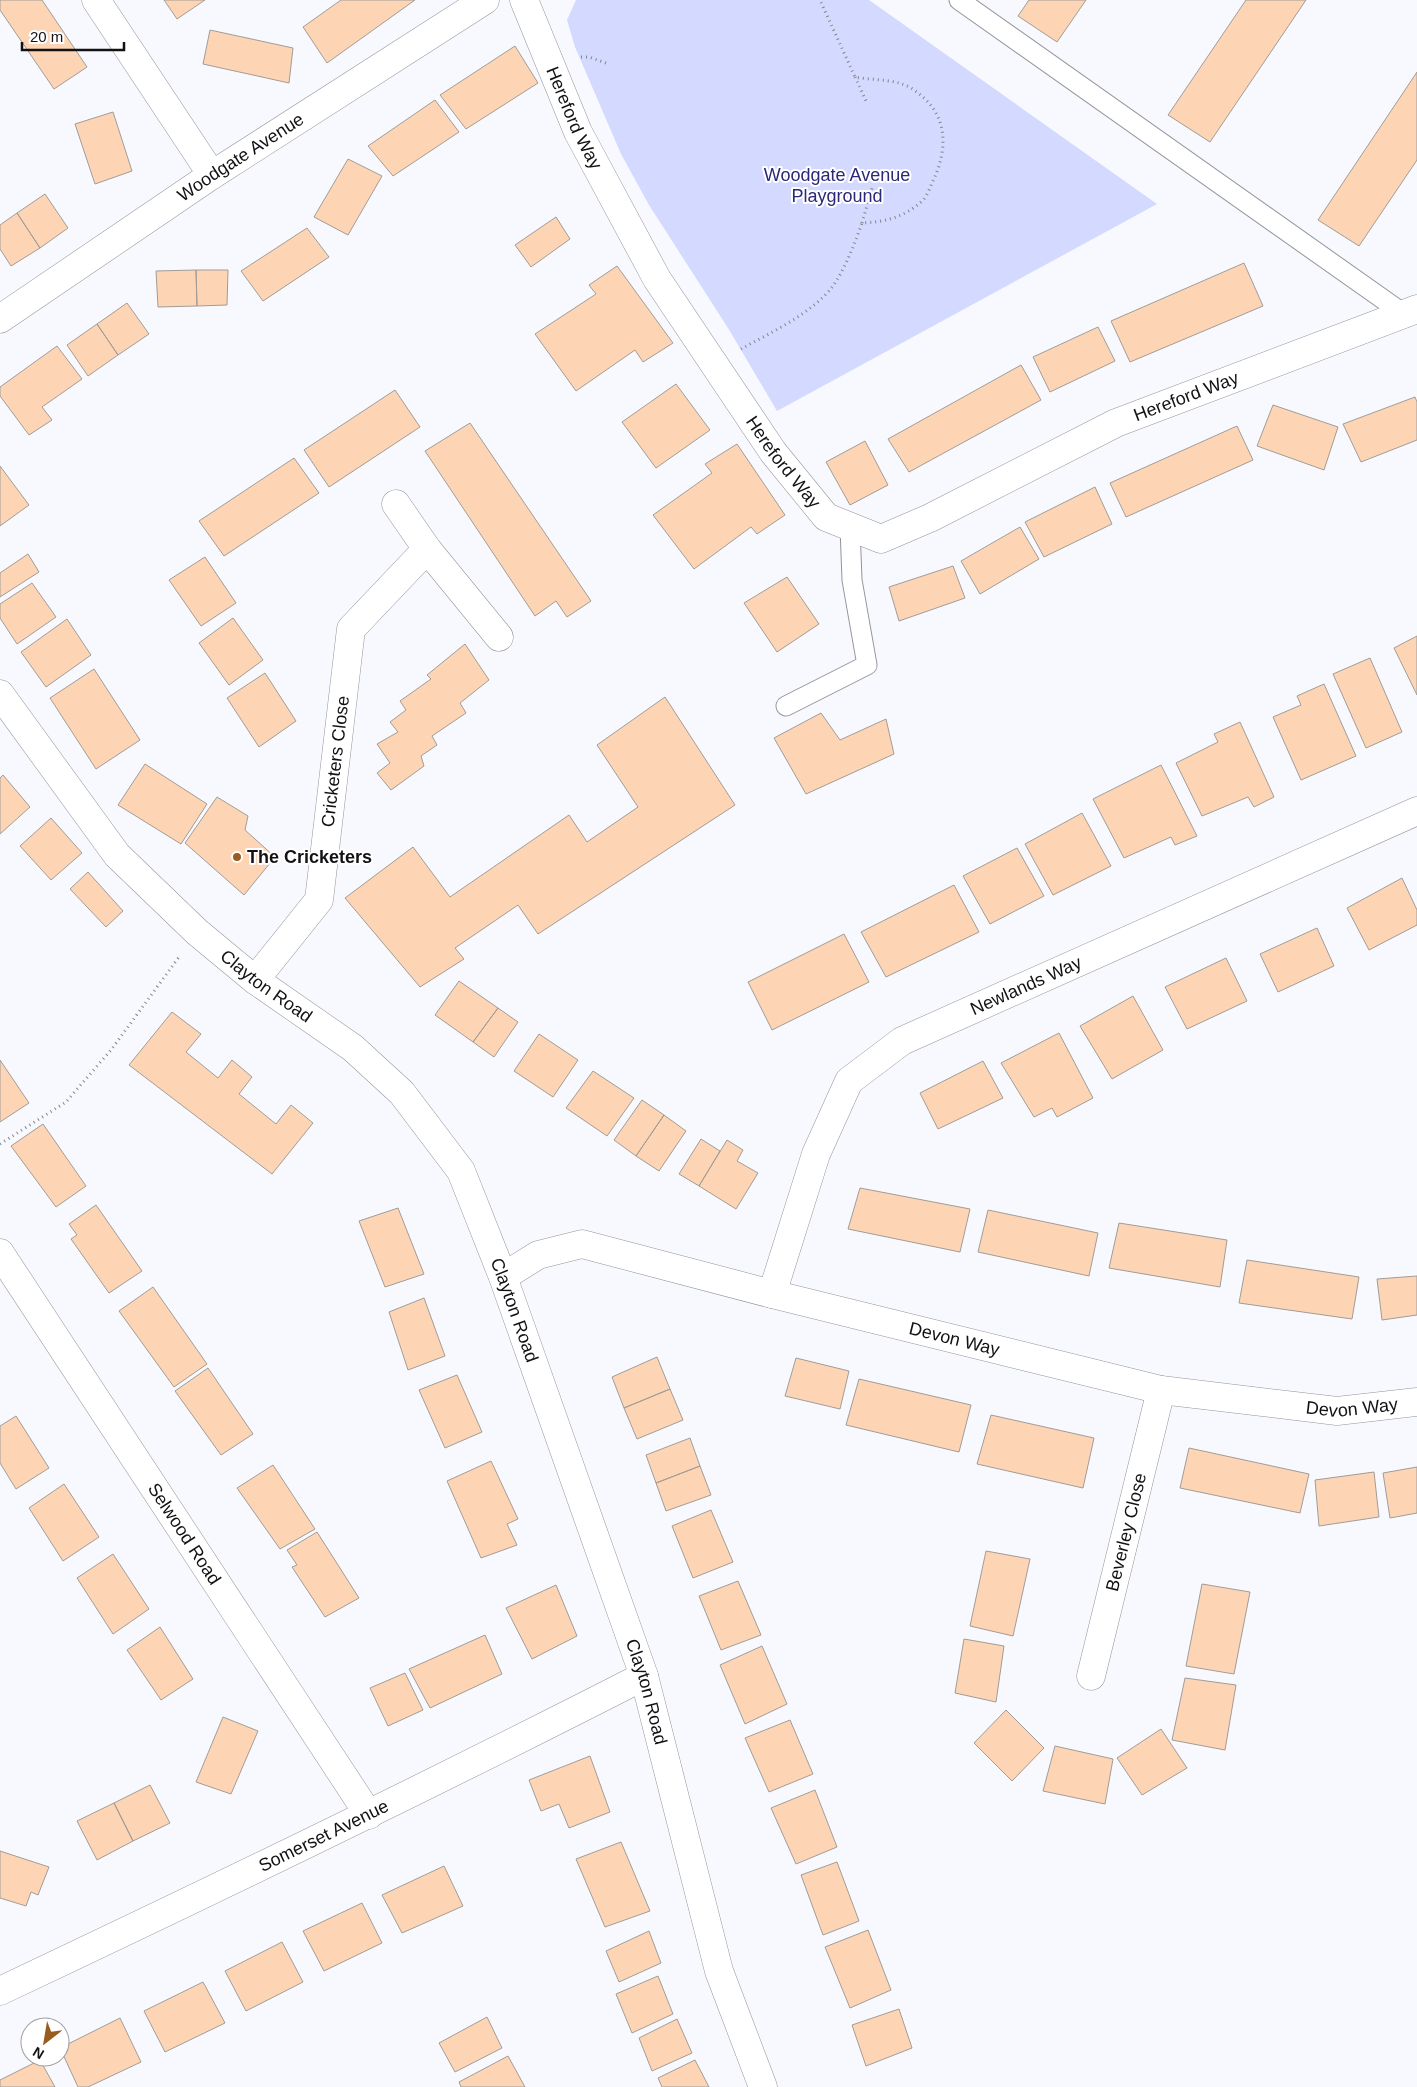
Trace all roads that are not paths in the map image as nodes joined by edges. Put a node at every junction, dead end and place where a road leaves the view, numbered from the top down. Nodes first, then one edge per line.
1 (96, 0) edge
2 (485, 0) edge
3 (524, 0) edge
4 (959, 0) edge
5 (212, 175) junction
6 (1411, 311) edge
7 (0, 319) edge
8 (396, 504) dead end
9 (850, 527) junction
10 (427, 549) junction
11 (499, 637) dead end
12 (0, 694) edge
13 (786, 706) dead end
14 (1417, 811) edge
15 (255, 980) junction
16 (0, 1253) edge
17 (503, 1277) junction
18 (772, 1294) junction
19 (1161, 1390) junction
20 (1417, 1402) edge
21 (644, 1676) junction
22 (1091, 1676) dead end
23 (368, 1815) junction
24 (0, 1991) edge
25 (763, 2087) edge

1 - 5 street
2 - 5 street, Woodgate Avenue
3 - 9 street, Hereford Way
4 - 6 lane
5 - 7 street, Woodgate Avenue
6 - 9 street, Hereford Way
8 - 10 street
9 - 13 lane
10 - 11 street
10 - 15 street, Cricketers Close
12 - 15 street, Clayton Road
14 - 18 street, Newlands Way
15 - 17 street, Clayton Road
16 - 23 street, Selwood Road
17 - 18 street, Devon Way
17 - 21 street, Clayton Road
18 - 19 street, Devon Way
19 - 20 street, Devon Way
19 - 22 street, Beverley Close
21 - 23 street, Somerset Avenue
21 - 25 street, Clayton Road
23 - 24 street, Somerset Avenue

